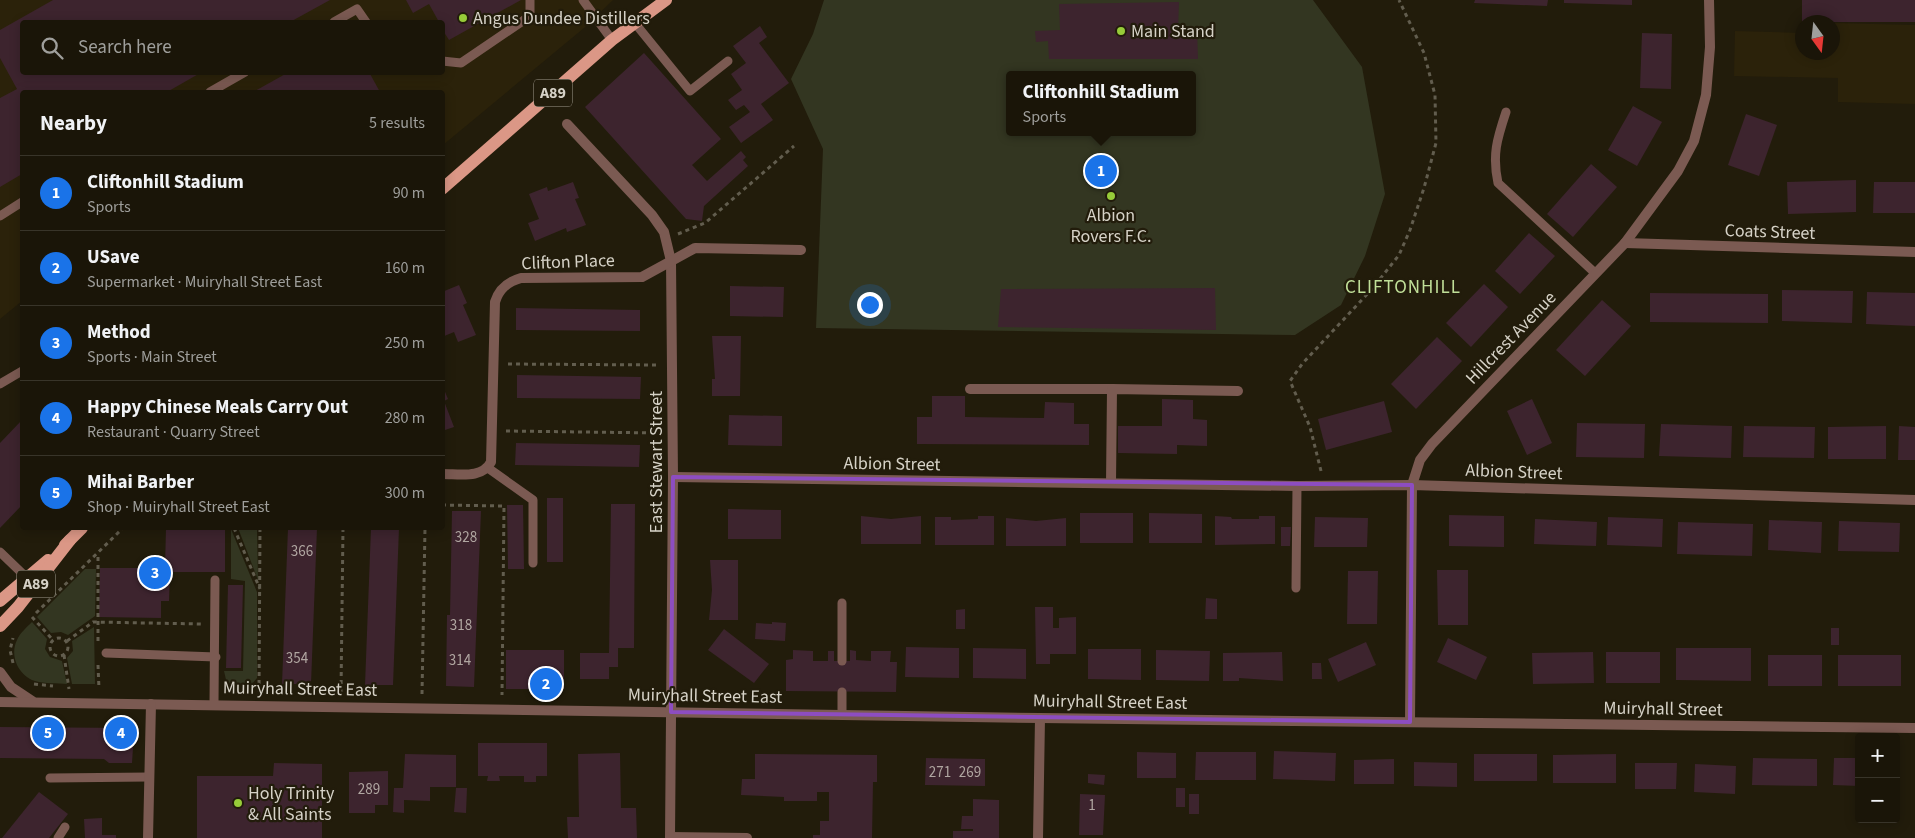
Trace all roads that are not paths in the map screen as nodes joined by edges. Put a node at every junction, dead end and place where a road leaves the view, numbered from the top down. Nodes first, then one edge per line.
1 (530, 0) edge
2 (583, 0) edge
3 (666, 0) edge
4 (1709, 0) edge
5 (338, 20) edge
6 (364, 20) edge
7 (634, 22) junction
8 (612, 40) junction
9 (728, 60) dead end
10 (445, 61) edge
11 (240, 75) edge
12 (214, 90) edge
13 (1506, 112) dead end
14 (567, 124) dead end
15 (445, 185) edge
16 (20, 203) edge
17 (0, 216) edge
18 (1625, 243) junction
19 (800, 250) dead end
20 (1915, 252) edge
21 (671, 261) junction
22 (1595, 273) junction
23 (20, 372) edge
24 (0, 384) edge
25 (970, 389) dead end
26 (1112, 389) junction
27 (1238, 391) dead end
28 (488, 468) junction
29 (445, 474) edge
30 (673, 477) junction
31 (1111, 483) junction
32 (1412, 485) junction
33 (1296, 486) junction
34 (1915, 500) edge
35 (80, 530) edge
36 (70, 540) junction
37 (0, 552) edge
38 (533, 563) dead end
39 (27, 578) junction
40 (215, 580) dead end
41 (1296, 588) dead end
42 (0, 602) edge
43 (842, 603) dead end
44 (0, 626) edge
45 (106, 653) dead end
46 (216, 657) junction
47 (842, 661) dead end
48 (0, 672) edge
49 (842, 692) dead end
50 (0, 702) edge
51 (38, 704) junction
52 (151, 704) junction
53 (214, 704) junction
54 (671, 712) junction
55 (842, 715) junction
56 (1040, 718) junction
57 (1410, 722) junction
58 (1915, 728) edge
59 (149, 777) junction
60 (50, 778) dead end
61 (65, 827) dead end
62 (58, 838) edge
63 (148, 838) edge
64 (670, 838) edge
65 (747, 838) edge
66 (1038, 838) edge

1 - 10 lane
2 - 8 lane
3 - 7 main road, A89
4 - 18 street, Hillcrest Avenue
5 - 6 lane
7 - 8 main road, A89
7 - 9 lane
8 - 15 main road, A89
11 - 12 lane
13 - 22 lane
14 - 21 street, East Stewart Street
16 - 17 lane
18 - 20 street, Coats Street
18 - 22 street, Hillcrest Avenue
19 - 21 street, Clifton Place
21 - 28 street, Clifton Place
21 - 30 street, East Stewart Street
22 - 32 street, Hillcrest Avenue
23 - 24 lane
25 - 26 street
26 - 27 street
26 - 31 street
28 - 29 street
28 - 38 lane
30 - 31 street, Albion Street
30 - 54 street, East Stewart Street
31 - 33 street, Albion Street
32 - 33 street, Albion Street
32 - 34 street, Albion Street
32 - 57 street, Hillcrest Avenue
33 - 41 lane
35 - 36 main road, A89
36 - 39 main road, A89
36 - 44 main road, A89
37 - 39 lane
39 - 42 main road, A89
40 - 46 lane
43 - 47 lane
45 - 46 lane
46 - 53 lane
48 - 51 street
49 - 55 lane
50 - 51 street, Muiryhall Street East
51 - 52 street, Muiryhall Street East
52 - 53 street, Muiryhall Street East
52 - 59 street
53 - 54 street, Muiryhall Street East
54 - 55 street, Muiryhall Street East
54 - 64 street, East Stewart Street
55 - 56 street, Muiryhall Street East
56 - 57 street, Muiryhall Street East
56 - 66 street
57 - 58 street, Muiryhall Street
59 - 60 lane
59 - 63 street
61 - 62 lane
64 - 65 street

